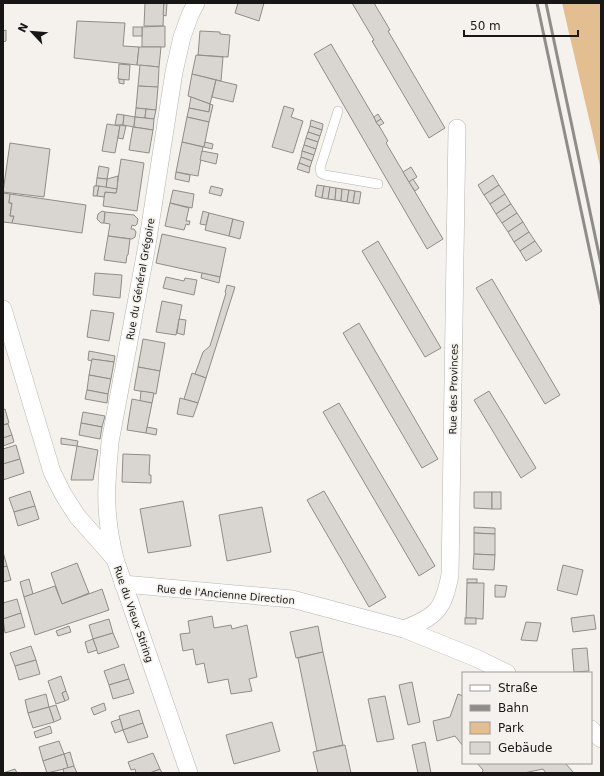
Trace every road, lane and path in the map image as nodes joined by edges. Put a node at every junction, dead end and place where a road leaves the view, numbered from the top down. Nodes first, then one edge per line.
1 (196, 3) edge
2 (338, 111) dead end
3 (457, 128) dead end
4 (378, 184) dead end
5 (3, 309) edge
6 (115, 559) junction
7 (123, 584) junction
8 (404, 629) junction
9 (505, 672) edge
10 (592, 730) edge
11 (601, 739) edge
12 (189, 773) edge

1 - 6 street, Rue du Général Grégoire
2 - 4 lane
3 - 8 street, Rue des Provinces
5 - 6 street, Rue du Vieux Stiring
6 - 7 street, Rue du Vieux Stiring
7 - 8 street, Rue de l'Ancienne Direction
7 - 12 street, Rue du Vieux Stiring
8 - 9 street, Rue de l'Ancienne Direction
10 - 11 street

